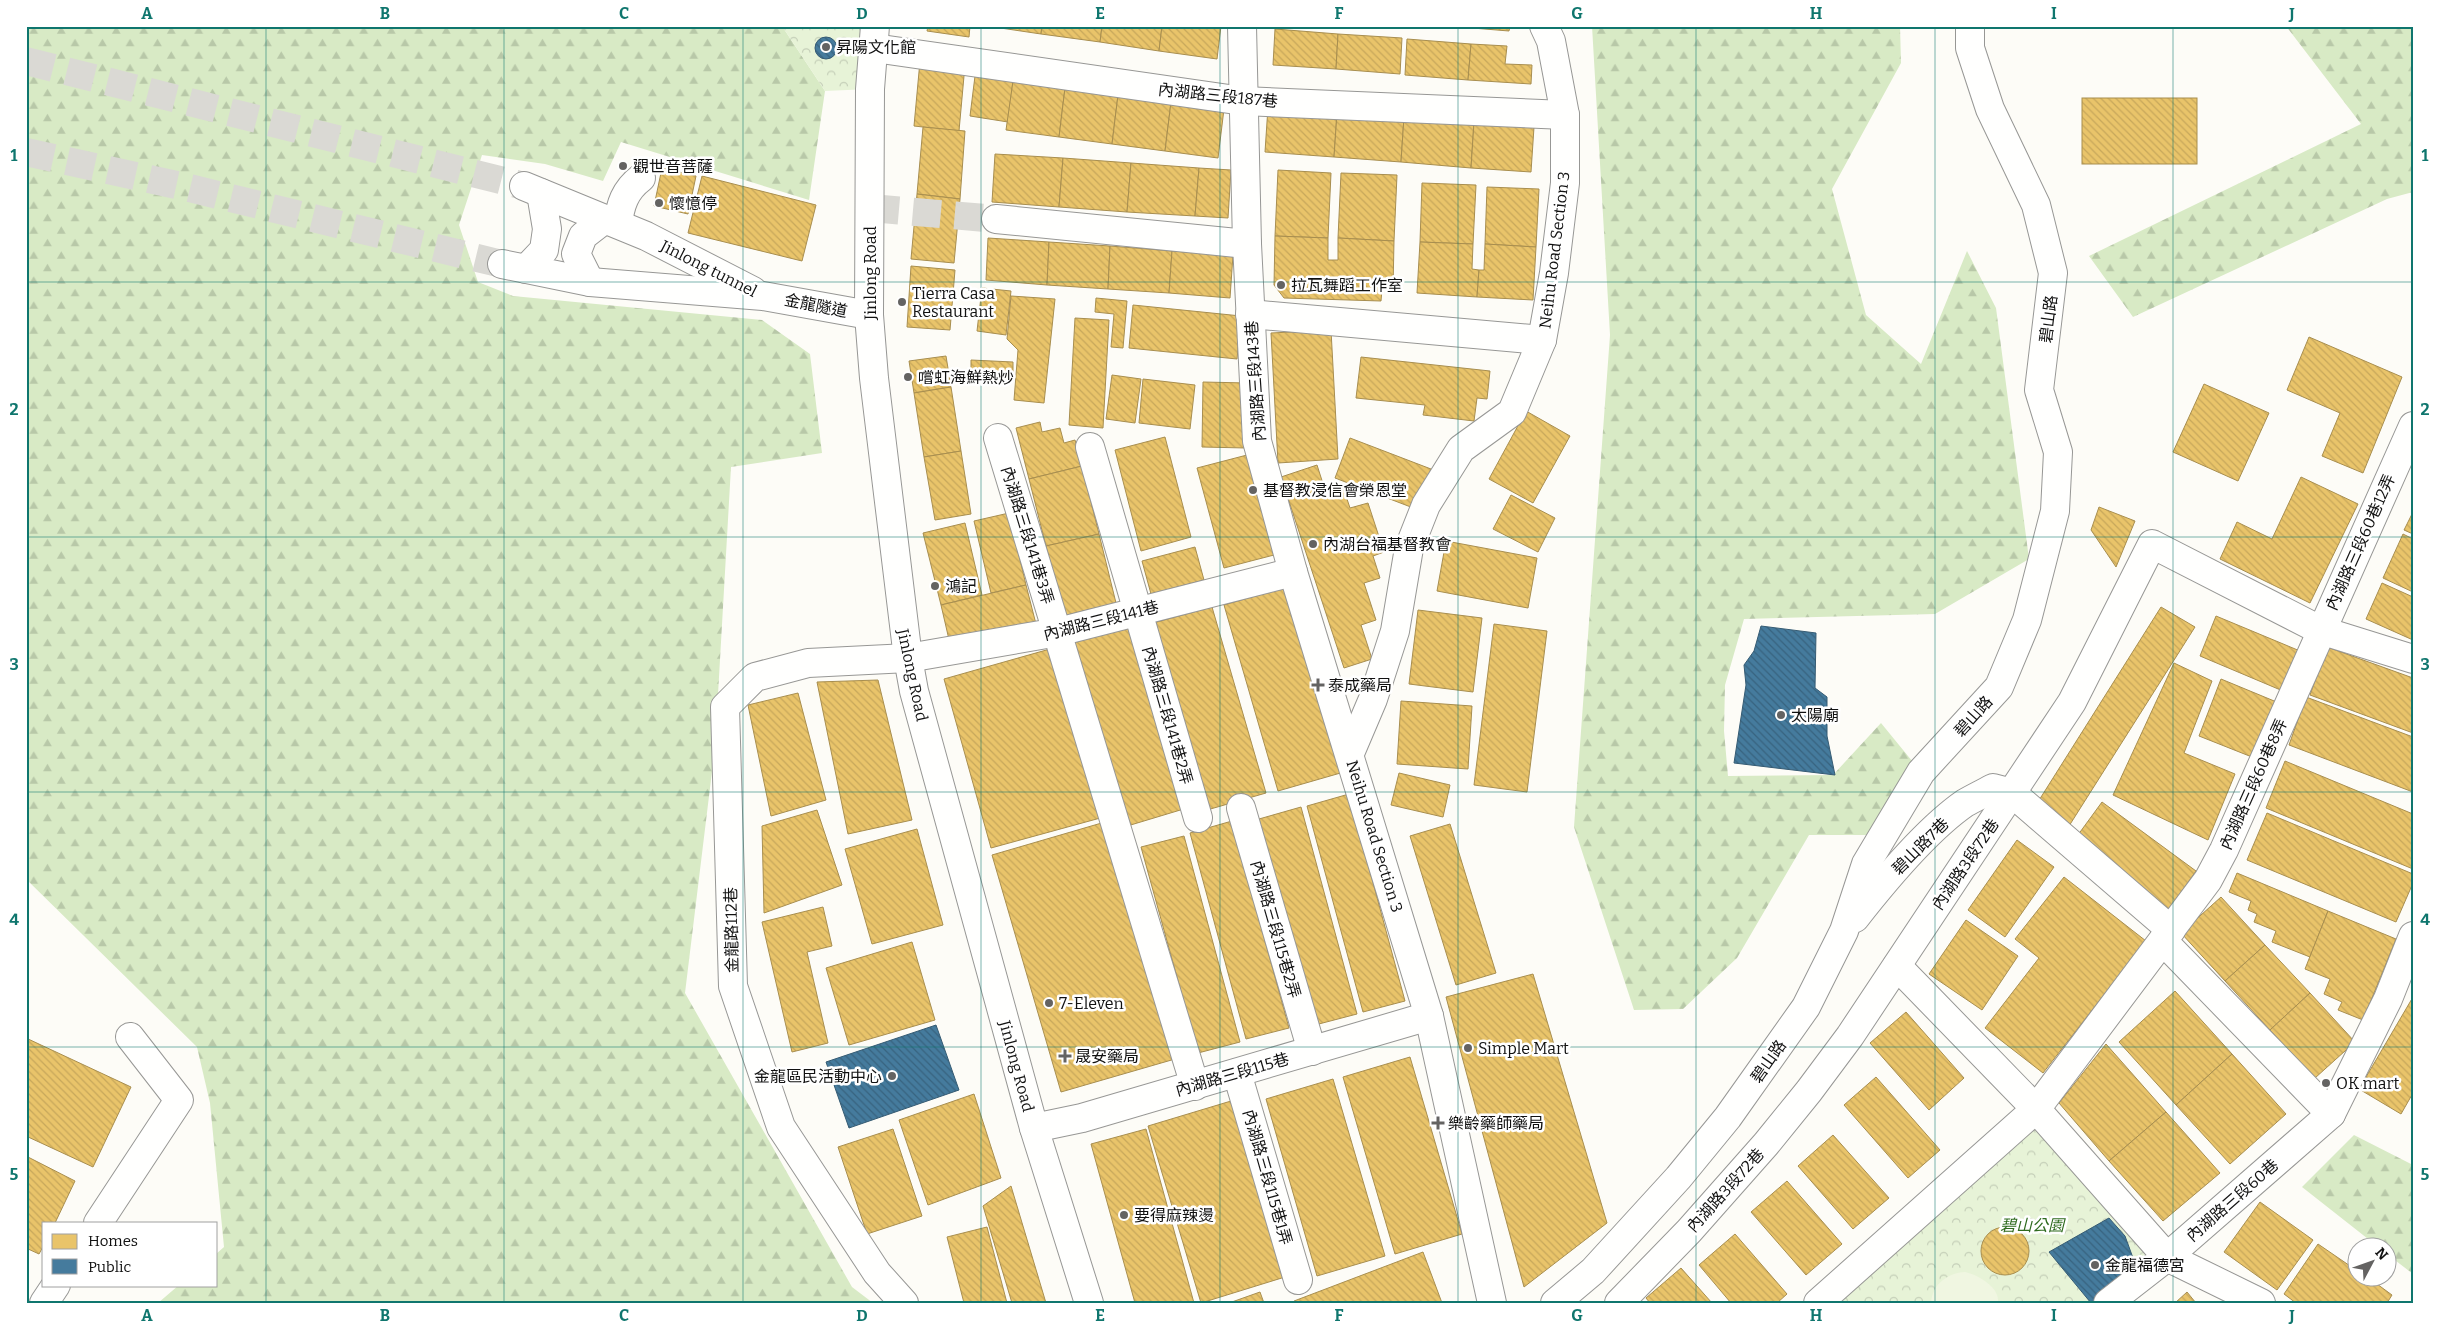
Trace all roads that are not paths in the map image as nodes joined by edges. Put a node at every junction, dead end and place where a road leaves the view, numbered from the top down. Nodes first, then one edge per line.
1 (1242, 26) edge
2 (1544, 26) edge
3 (1970, 26) edge
4 (874, 37) edge
5 (1242, 101) junction
6 (1565, 114) junction
7 (642, 178) dead end
8 (996, 219) tunnel mouth
9 (611, 221) junction
10 (1247, 244) junction
11 (590, 282) junction
12 (764, 296) junction
13 (1250, 314) junction
14 (869, 315) junction
15 (1542, 340) junction
16 (2413, 426) edge
17 (998, 438) dead end
18 (1090, 447) dead end
19 (1293, 572) junction
20 (1138, 611) junction
21 (2320, 630) junction
22 (1058, 632) junction
23 (908, 658) junction
24 (2413, 659) edge
25 (1350, 753) junction
26 (2012, 793) junction
27 (1241, 808) dead end
28 (1198, 818) dead end
29 (1844, 931) junction
30 (2167, 936) junction
31 (2413, 936) edge
32 (1897, 966) junction
33 (1430, 1016) junction
34 (130, 1037) dead end
35 (1312, 1051) junction
36 (1237, 1073) junction
37 (1195, 1086) junction
38 (2036, 1109) junction
39 (2331, 1114) junction
40 (1034, 1128) junction
41 (99, 1222) edge
42 (2167, 1257) junction
43 (1298, 1280) dead end
44 (55, 1286) edge
45 (44, 1303) edge
46 (904, 1303) edge
47 (1089, 1303) edge
48 (1492, 1303) edge
49 (1555, 1303) edge
50 (1619, 1303) edge
51 (1818, 1303) edge
52 (2108, 1303) edge
53 (2261, 1303) edge

1 - 5 street, 內湖路三段143巷
2 - 6 street, Neihu Road Section 3
3 - 29 street, 碧山路
4 - 5 street, 內湖路三段187巷
4 - 14 street, Jinlong Road
5 - 6 street, 內湖路三段187巷
5 - 10 street, 內湖路三段143巷
6 - 15 street, Neihu Road Section 3
7 - 9 street
8 - 10 street
9 - 11 street
9 - 11 street, Jinlong tunnel
9 - 12 street, Jinlong tunnel
10 - 13 street, 內湖路三段143巷
11 - 12 street, Jinlong tunnel
12 - 14 street, 金龍隧道
13 - 15 street
13 - 19 street, 內湖路三段143巷
14 - 23 street, Jinlong Road
15 - 25 street, Neihu Road Section 3
16 - 21 street, 內湖路三段60巷12弄
17 - 22 street, 內湖路三段141巷3弄
18 - 20 street, 內湖路三段141巷2弄
19 - 20 street, 內湖路三段141巷
19 - 25 street, 內湖路三段143巷
20 - 22 street, 內湖路三段141巷
20 - 28 street, 內湖路三段141巷2弄
21 - 24 street
21 - 26 street, 內湖路3段72巷
21 - 30 street, 內湖路三段60巷8弄
22 - 23 street, 內湖路三段141巷
22 - 37 street, 內湖路三段141巷3弄
23 - 40 street, Jinlong Road
23 - 46 street, 金龍路112巷
25 - 33 street, Neihu Road Section 3
26 - 29 street, 碧山路7巷
26 - 30 street
26 - 32 street, 內湖路3段72巷
27 - 35 street, 內湖路三段115巷2弄
29 - 49 street, 碧山路
30 - 38 street, 內湖路三段60巷8弄
30 - 39 street
31 - 39 street
32 - 38 street
32 - 50 street, 內湖路3段72巷
33 - 35 street, 內湖路三段115巷
33 - 48 street, Neihu Road Section 3
34 - 41 street
35 - 36 street, 內湖路三段115巷
36 - 37 street, 內湖路三段115巷
36 - 43 street, 內湖路三段115巷1弄
37 - 40 street, 內湖路三段115巷
38 - 42 street
38 - 51 street, 內湖路三段60巷8弄
39 - 42 street, 內湖路三段60巷
40 - 47 street, Jinlong Road
42 - 52 street, 內湖路三段60巷
42 - 53 street
44 - 45 street

